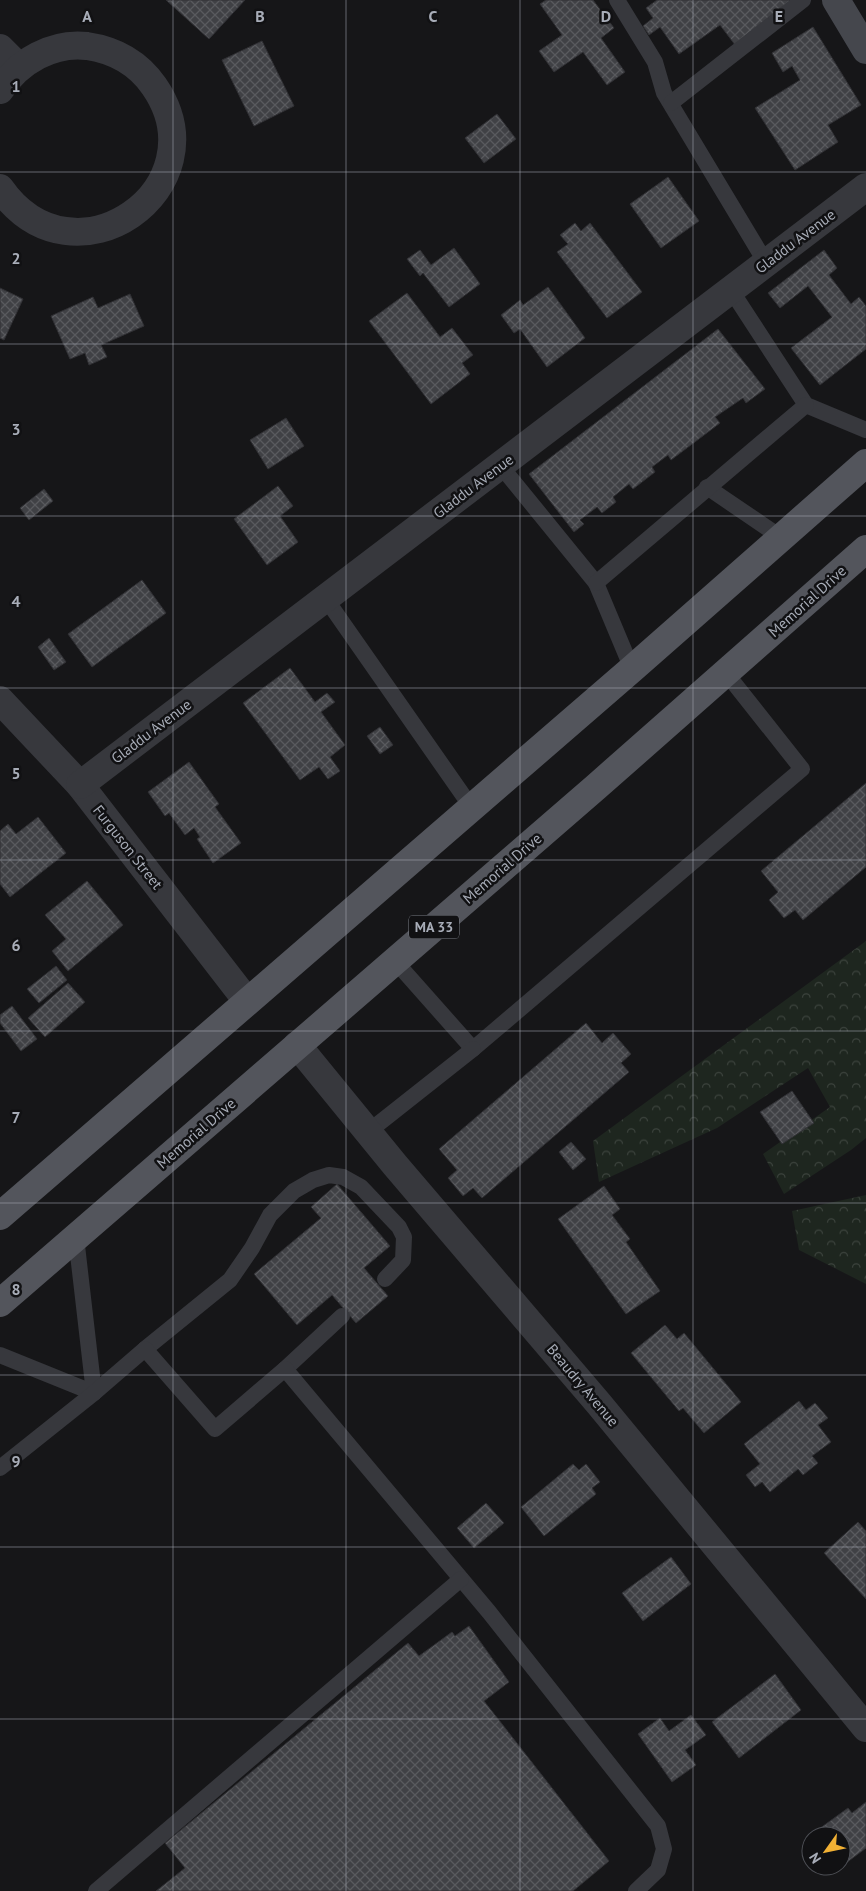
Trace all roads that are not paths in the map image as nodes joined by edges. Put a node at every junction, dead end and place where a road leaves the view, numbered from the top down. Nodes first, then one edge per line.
1 (617, 0) edge
2 (803, 0) edge
3 (836, 0) edge
4 (0, 48) edge
5 (866, 50) edge
6 (19, 67) junction
7 (0, 90) edge
8 (671, 103) junction
9 (866, 187) edge
10 (0, 188) edge
11 (766, 263) junction
12 (731, 290) junction
13 (806, 405) junction
14 (866, 430) edge
15 (866, 463) edge
16 (500, 465) junction
17 (707, 487) junction
18 (782, 538) junction
19 (866, 549) edge
20 (596, 583) junction
21 (326, 599) junction
22 (632, 669) junction
23 (726, 673) junction
24 (0, 700) edge
25 (80, 785) junction
26 (472, 808) junction
27 (395, 961) junction
28 (247, 1001) junction
29 (297, 1045) junction
30 (473, 1049) junction
31 (368, 1132) junction
32 (1, 1215) edge
33 (76, 1237) junction
34 (385, 1279) dead end
35 (0, 1303) edge
36 (342, 1316) dead end
37 (145, 1349) junction
38 (0, 1355) edge
39 (285, 1369) junction
40 (94, 1393) junction
41 (0, 1468) edge
42 (460, 1580) junction
43 (866, 1728) edge
44 (96, 1891) edge
45 (636, 1891) edge

1 - 8 lane
2 - 8 lane
3 - 5 street
4 - 6 street
6 - 7 street
6 - 10 street
8 - 11 lane
9 - 11 street, Gladdu Avenue
11 - 12 street, Gladdu Avenue
12 - 13 lane
12 - 16 street, Gladdu Avenue
13 - 14 lane
13 - 17 lane
15 - 18 main road
16 - 20 lane
16 - 21 street, Gladdu Avenue
17 - 18 lane
17 - 20 lane
18 - 22 main road
19 - 23 main road, Memorial Drive / MA 33
20 - 22 lane
21 - 25 street, Gladdu Avenue
21 - 26 lane
22 - 26 main road
23 - 27 main road, Memorial Drive / MA 33
23 - 30 lane
24 - 25 street, Furguson Street
25 - 28 street, Furguson Street
26 - 28 main road
27 - 29 main road, Memorial Drive / MA 33
27 - 30 lane
28 - 32 main road
29 - 31 street, Beaudry Avenue
29 - 33 main road, Memorial Drive / MA 33
30 - 31 lane
31 - 43 street, Beaudry Avenue
33 - 35 main road, Memorial Drive / MA 33
33 - 40 lane
34 - 37 lane
36 - 39 lane
37 - 39 lane
37 - 40 lane
38 - 40 lane
39 - 42 lane
40 - 41 lane
42 - 44 lane
42 - 45 lane

